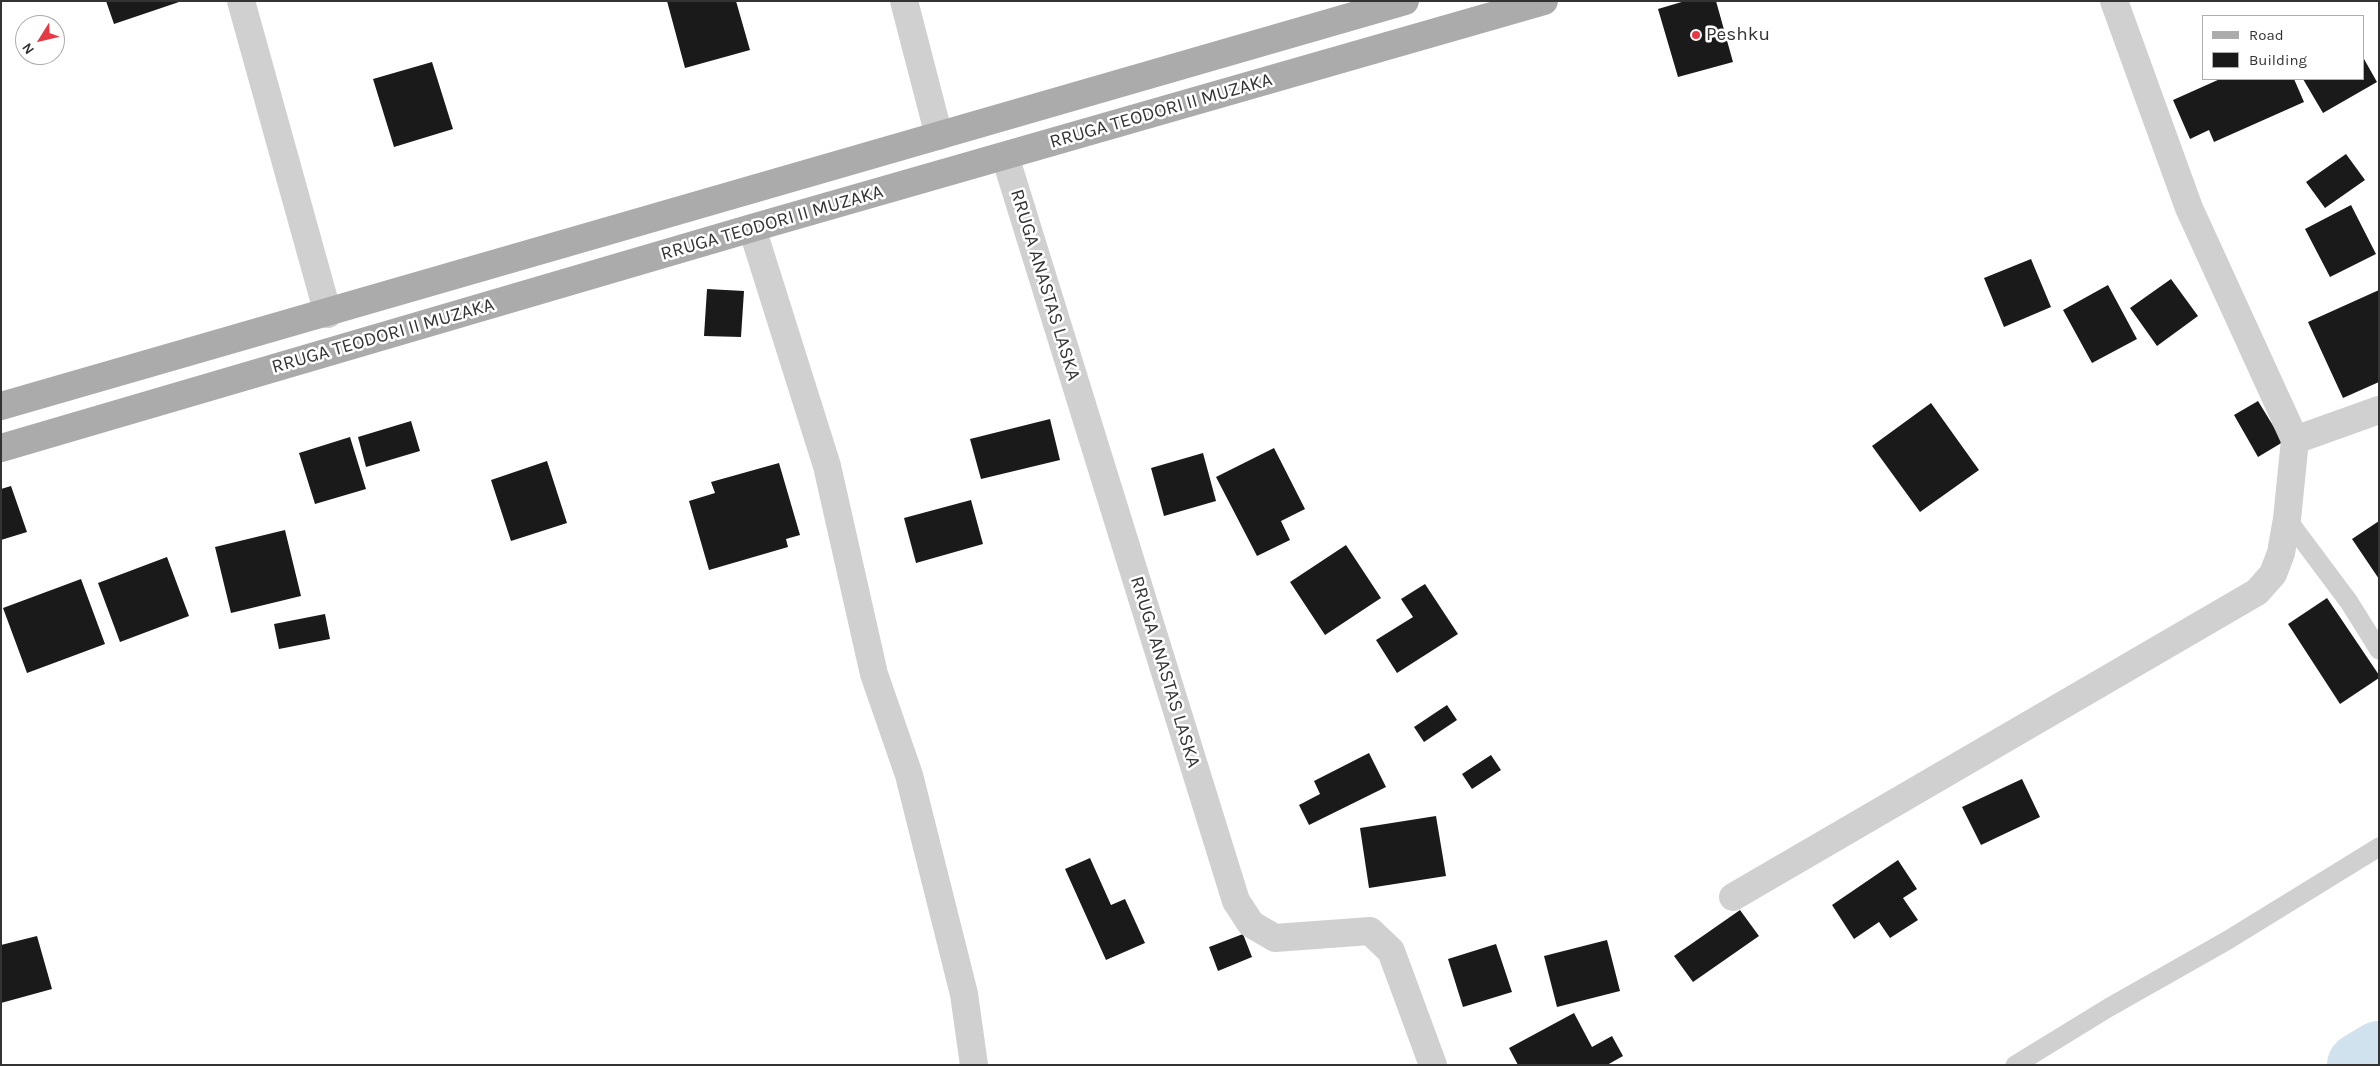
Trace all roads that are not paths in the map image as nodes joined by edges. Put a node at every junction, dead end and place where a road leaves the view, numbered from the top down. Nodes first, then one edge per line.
1 (241, 1) edge
2 (904, 1) edge
3 (1405, 1) edge
4 (1544, 1) edge
5 (2114, 1) edge
6 (940, 136) junction
7 (1005, 156) junction
8 (752, 228) junction
9 (328, 314) junction
10 (1, 406) edge
11 (2379, 410) edge
12 (2295, 440) junction
13 (1, 448) edge
14 (2287, 519) junction
15 (2379, 650) edge
16 (2379, 847) edge
17 (1733, 897) dead end
18 (974, 1065) edge
19 (1433, 1065) edge
20 (2016, 1065) edge

1 - 9 street
2 - 6 street
3 - 6 main road, RRUGA TEODORI II MUZAKA
4 - 7 main road, RRUGA TEODORI II MUZAKA
5 - 12 street
6 - 9 main road, RRUGA TEODORI II MUZAKA
7 - 8 main road, RRUGA TEODORI II MUZAKA
7 - 19 street, RRUGA ANASTAS LASKA
8 - 13 main road, RRUGA TEODORI II MUZAKA
8 - 18 street
9 - 10 main road, RRUGA TEODORI II MUZAKA
11 - 12 street
12 - 14 street
14 - 15 lane
14 - 17 street
16 - 20 lane

